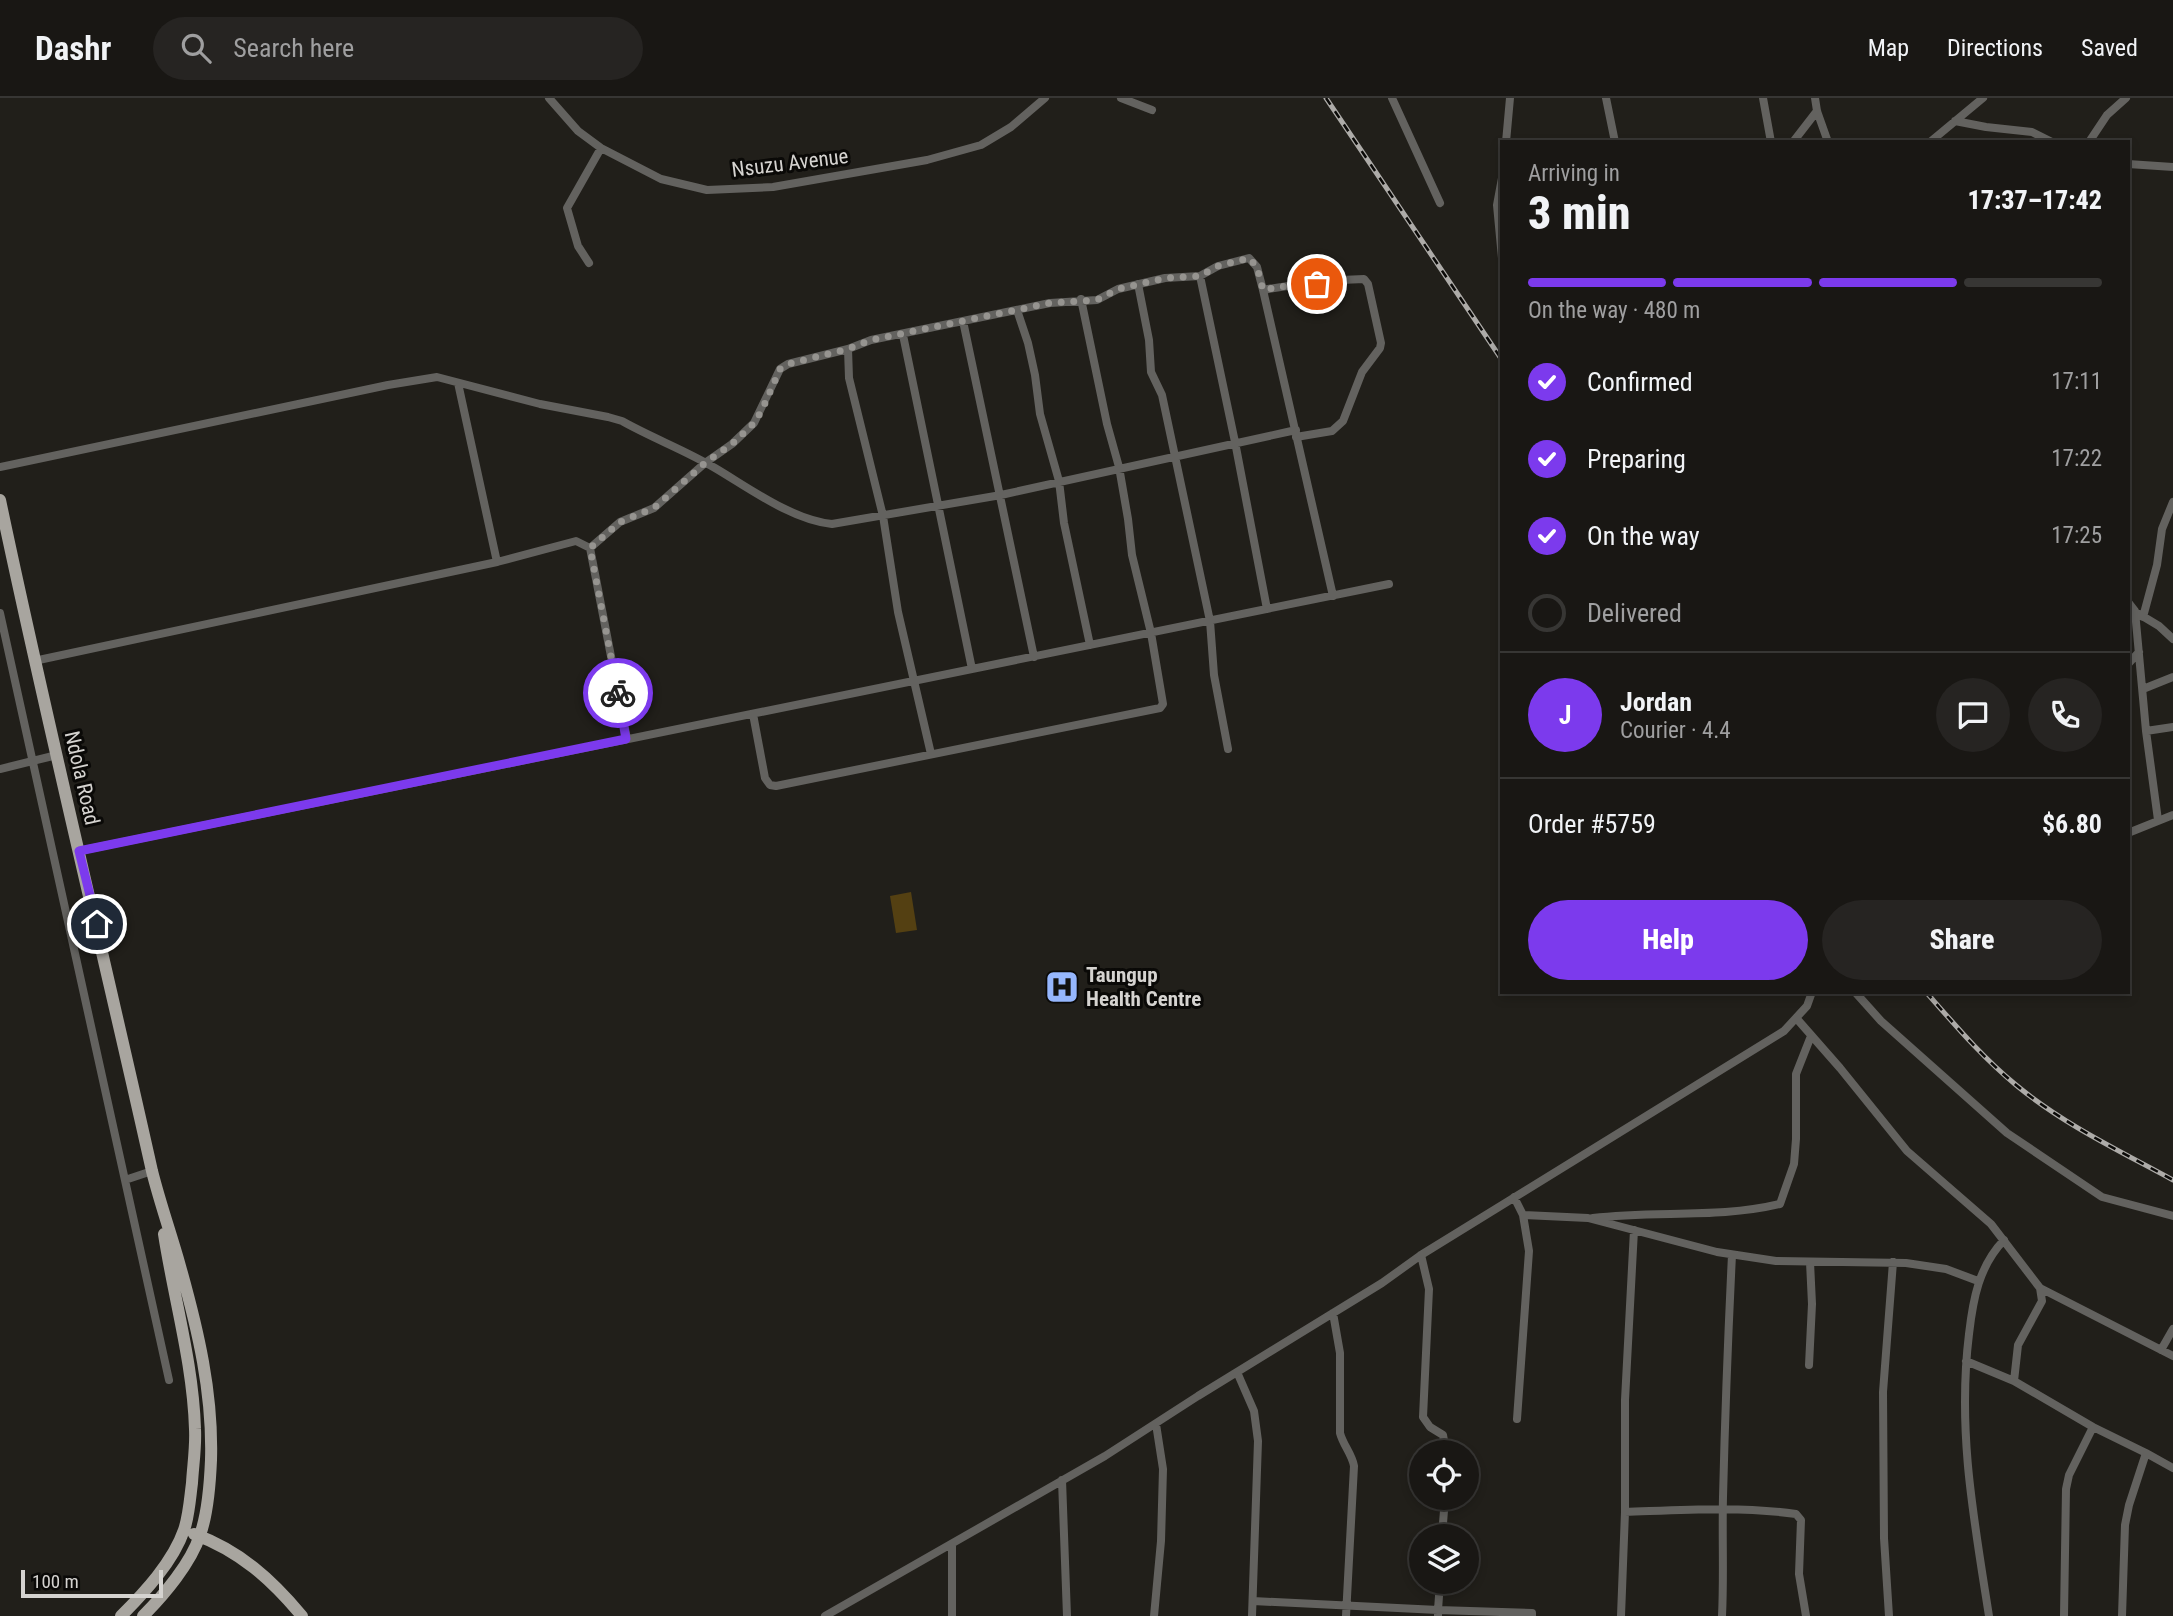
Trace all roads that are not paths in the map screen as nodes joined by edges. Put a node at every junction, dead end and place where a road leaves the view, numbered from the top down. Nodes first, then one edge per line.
1 (550, 98) edge
2 (1045, 98) edge
3 (1121, 98) edge
4 (1392, 98) edge
5 (1510, 98) edge
6 (1606, 98) edge
7 (1763, 98) edge
8 (1815, 98) edge
9 (1983, 98) edge
10 (2126, 98) edge
11 (1152, 110) dead end
12 (1817, 111) junction
13 (1955, 121) junction
14 (1506, 140) edge
15 (1615, 140) edge
16 (1771, 140) edge
17 (1795, 140) edge
18 (1827, 140) edge
19 (1932, 140) edge
20 (2048, 140) edge
21 (2090, 140) edge
22 (601, 148) junction
23 (2130, 164) edge
24 (2173, 167) edge
25 (1440, 203) dead end
26 (1499, 205) edge
27 (1500, 223) edge
28 (589, 263) dead end
29 (1200, 276) junction
30 (1138, 284) junction
31 (1263, 290) junction
32 (1081, 299) junction
33 (1017, 310) junction
34 (963, 321) junction
35 (903, 335) junction
36 (848, 349) junction
37 (458, 383) junction
38 (1296, 433) junction
39 (1235, 442) junction
40 (1175, 455) junction
41 (705, 463) junction
42 (0, 467) edge
43 (1119, 467) junction
44 (1059, 481) junction
45 (1001, 495) junction
46 (0, 500) edge
47 (2173, 502) edge
48 (940, 506) junction
49 (883, 516) junction
50 (590, 548) junction
51 (497, 562) junction
52 (1389, 584) dead end
53 (1333, 596) junction
54 (2130, 604) edge
55 (1267, 609) junction
56 (0, 613) edge
57 (2139, 614) junction
58 (1210, 621) junction
59 (1152, 633) junction
60 (2173, 639) edge
61 (1090, 645) junction
62 (2139, 652) junction
63 (1034, 657) junction
64 (34, 661) junction
65 (2130, 662) edge
66 (972, 669) junction
67 (2173, 677) edge
68 (914, 681) junction
69 (2143, 689) junction
70 (752, 714) junction
71 (2173, 727) edge
72 (2146, 731) junction
73 (626, 739) junction
74 (1228, 749) dead end
75 (931, 754) junction
76 (57, 755) junction
77 (32, 762) junction
78 (0, 769) edge
79 (2173, 815) edge
80 (2158, 820) junction
81 (2130, 832) edge
82 (79, 851) junction
83 (1811, 994) edge
84 (1857, 994) edge
85 (1797, 1019) junction
86 (1811, 1036) junction
87 (152, 1171) junction
88 (125, 1180) junction
89 (156, 1188) junction
90 (1514, 1198) junction
91 (1523, 1215) junction
92 (2173, 1216) edge
93 (1588, 1218) junction
94 (1633, 1230) junction
95 (2004, 1240) junction
96 (1421, 1255) junction
97 (1732, 1255) junction
98 (1810, 1262) junction
99 (1893, 1262) junction
100 (1978, 1281) junction
101 (2040, 1288) junction
102 (1333, 1312) junction
103 (2173, 1329) edge
104 (2161, 1350) junction
105 (2173, 1356) edge
106 (1966, 1361) junction
107 (1809, 1365) dead end
108 (1237, 1372) junction
109 (169, 1380) dead end
110 (2014, 1381) junction
111 (1517, 1419) dead end
112 (1156, 1424) junction
113 (2093, 1427) junction
114 (1444, 1440) edge
115 (2146, 1453) junction
116 (2173, 1468) edge
117 (1062, 1480) junction
118 (1723, 1509) junction
119 (1625, 1511) junction
120 (184, 1531) junction
121 (200, 1536) junction
122 (952, 1545) junction
123 (1439, 1594) edge
124 (1253, 1601) junction
125 (1346, 1606) junction
126 (1438, 1613) edge
127 (121, 1616) edge
128 (144, 1616) edge
129 (302, 1616) edge
130 (825, 1616) edge
131 (952, 1616) edge
132 (1067, 1616) edge
133 (1154, 1616) edge
134 (1252, 1616) edge
135 (1346, 1616) edge
136 (1532, 1616) edge
137 (1621, 1616) edge
138 (1722, 1616) edge
139 (1806, 1616) edge
140 (1889, 1616) edge
141 (1989, 1616) edge
142 (2064, 1616) edge
143 (2122, 1616) edge

1 - 22 street, Nsuzu Avenue
2 - 22 street, Nsuzu Avenue
3 - 11 street
4 - 25 street
5 - 14 street
6 - 15 street
7 - 16 street
8 - 12 street
9 - 13 street
10 - 21 street
12 - 17 street
12 - 18 street
13 - 19 street
13 - 20 street
22 - 28 street
23 - 24 street
26 - 27 street
29 - 30 street
29 - 31 street
29 - 39 street
30 - 32 street
30 - 40 street
31 - 38 street
31 - 38 street
32 - 33 street
32 - 43 street
33 - 34 street
33 - 44 street
34 - 35 street
34 - 45 street
35 - 36 street
35 - 48 street
36 - 41 street
36 - 49 street
37 - 41 street
37 - 42 street
37 - 51 street
38 - 39 street
38 - 53 street
39 - 40 street
39 - 55 street
40 - 43 street
40 - 58 street
41 - 49 street
41 - 50 street
43 - 44 street
43 - 59 street
44 - 45 street
44 - 61 street
45 - 48 street
45 - 63 street
46 - 64 main road, Ndola Road
47 - 57 street
48 - 49 street
48 - 66 street
49 - 68 street
50 - 51 street
50 - 73 street
51 - 64 street
52 - 53 street
53 - 55 street
54 - 57 street
55 - 58 street
56 - 77 street
57 - 60 street
57 - 62 street
58 - 59 street
58 - 74 street
59 - 61 street
59 - 75 street
61 - 63 street
62 - 65 street
62 - 69 street
63 - 66 street
64 - 76 main road, Ndola Road
66 - 68 street
67 - 69 street
68 - 70 street
68 - 75 street
69 - 72 street
70 - 73 street
70 - 75 street
71 - 72 street
72 - 80 street
73 - 82 street
76 - 77 street
76 - 82 main road, Ndola Road
77 - 78 street
77 - 88 street
79 - 80 street
80 - 81 street
82 - 87 main road, Ndola Road
83 - 85 street
84 - 92 street
85 - 86 street
85 - 90 street
86 - 93 street
86 - 95 street
87 - 88 street
87 - 89 main road, Ndola Road
88 - 109 street
89 - 120 main road
89 - 121 main road
90 - 91 street
90 - 96 street
91 - 93 street
91 - 111 street
93 - 94 street
94 - 97 street
94 - 119 street
95 - 100 street
95 - 101 street
96 - 102 street
96 - 114 street
97 - 98 street
97 - 118 street
98 - 99 street
98 - 107 street
99 - 100 street
99 - 140 street
100 - 106 street
101 - 104 street
101 - 110 street
102 - 108 street
102 - 125 street
103 - 104 street
104 - 105 street
106 - 110 street
106 - 141 street
108 - 112 street
108 - 124 street
110 - 113 street
112 - 117 street
112 - 133 street
113 - 115 street
113 - 142 street
115 - 116 street
115 - 143 street
117 - 122 street
117 - 132 street
118 - 119 street
118 - 138 street
118 - 139 street
119 - 137 street
120 - 121 main road
120 - 127 main road
121 - 128 main road
121 - 129 main road
122 - 130 street
122 - 131 street
123 - 126 street
124 - 125 street
124 - 134 street
125 - 126 street
125 - 135 street
126 - 136 street

